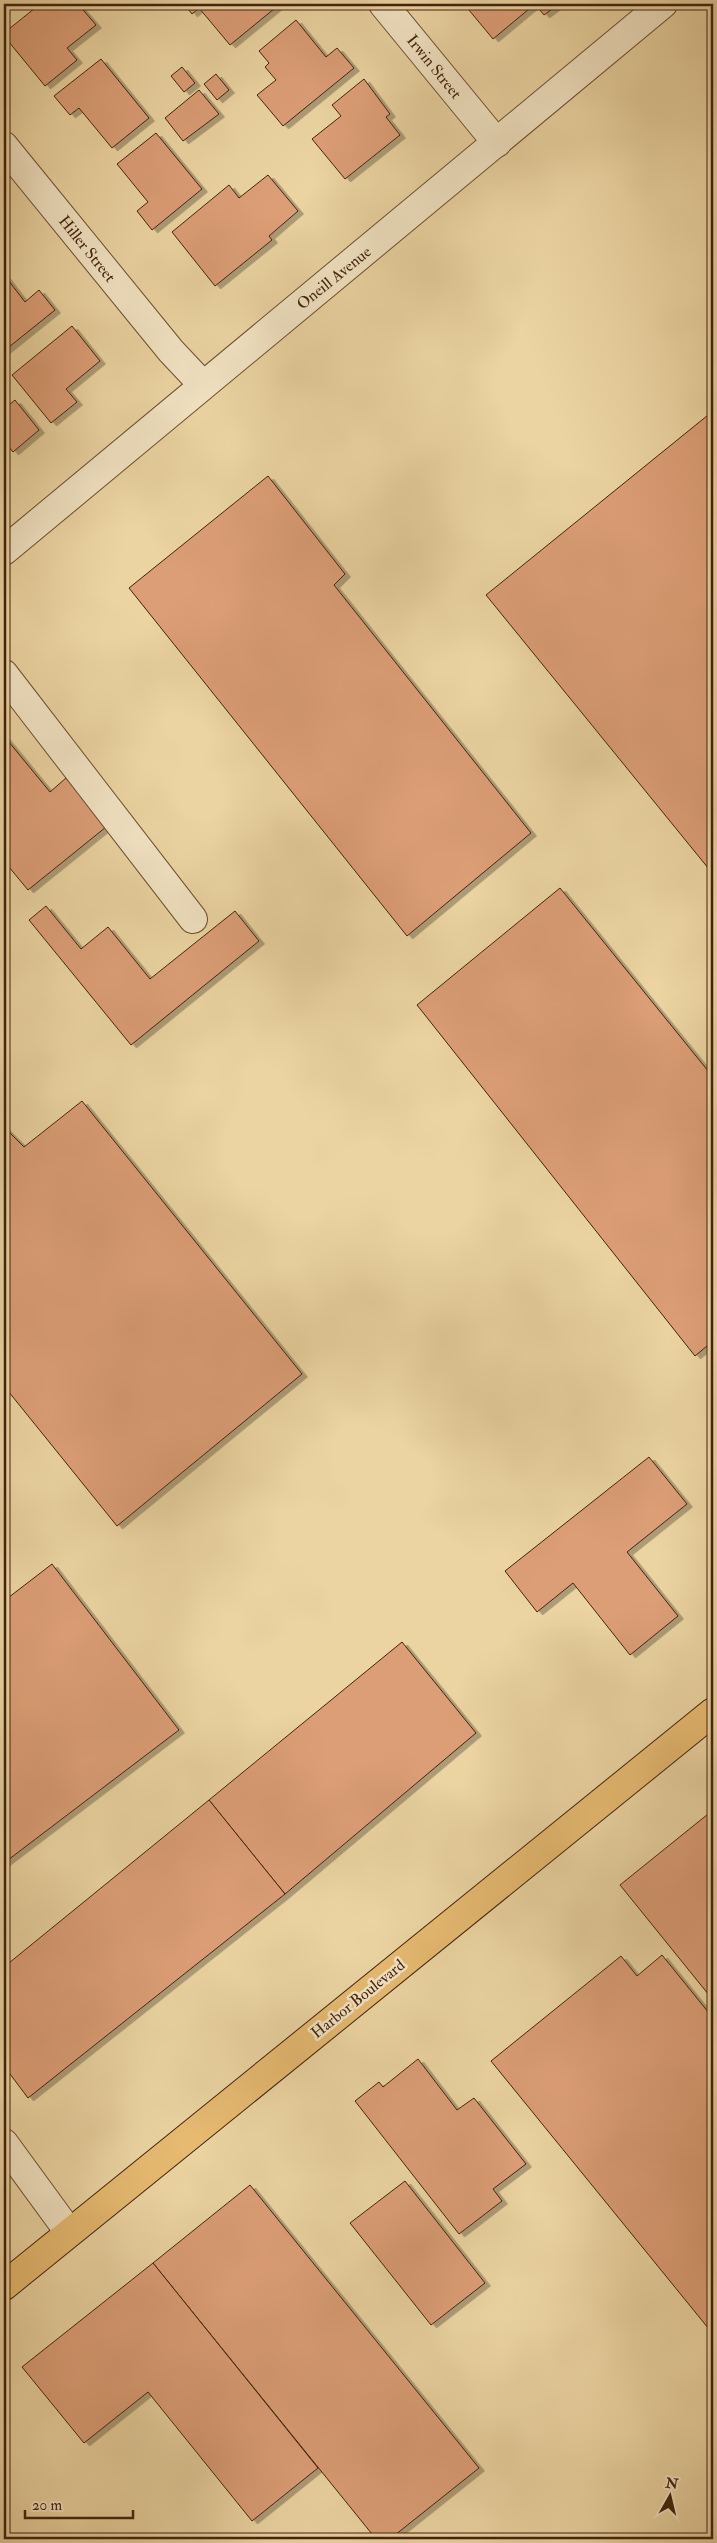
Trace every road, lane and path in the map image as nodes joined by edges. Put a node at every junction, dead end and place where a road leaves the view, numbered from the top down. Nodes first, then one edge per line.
1 (383, 4) edge
2 (663, 4) edge
3 (497, 143) junction
4 (4, 146) edge
5 (203, 385) junction
6 (4, 551) edge
7 (4, 674) edge
8 (193, 920) dead end
9 (713, 1712) edge
10 (4, 2143) edge
11 (68, 2232) junction
12 (4, 2286) edge

1 - 3 street, Irwin Street
2 - 3 street, Oneill Avenue
3 - 5 street, Oneill Avenue
4 - 5 street, Hiller Street
5 - 6 street, Oneill Avenue
7 - 8 street
9 - 11 main road, Harbor Boulevard
10 - 11 street
11 - 12 main road, Harbor Boulevard

